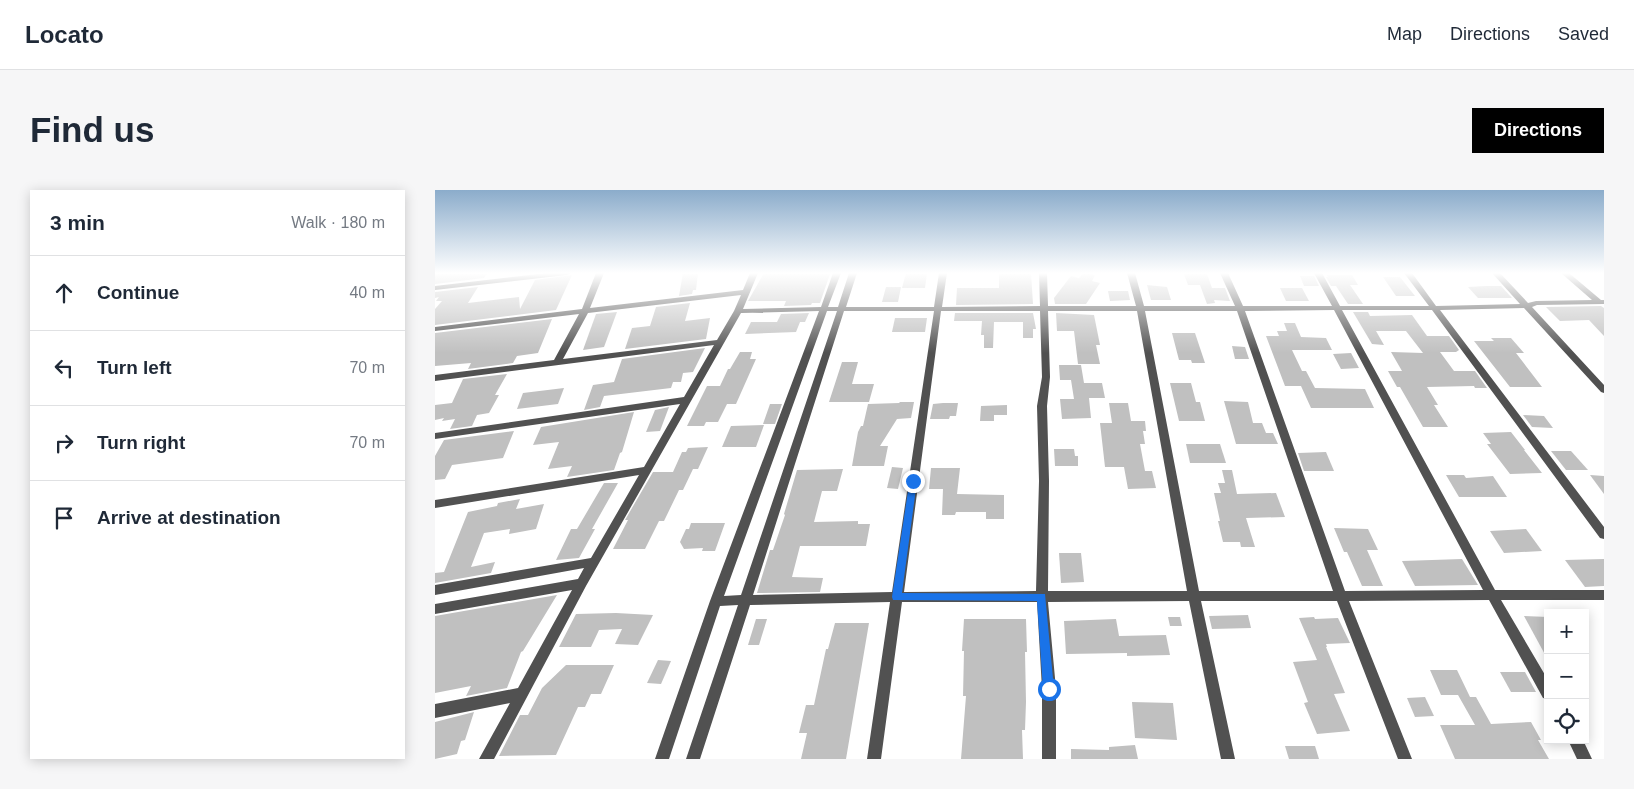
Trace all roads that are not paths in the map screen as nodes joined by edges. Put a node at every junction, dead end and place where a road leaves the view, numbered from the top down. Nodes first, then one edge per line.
1 (589, 300) edge
2 (678, 300) edge
3 (742, 300) edge
4 (827, 300) edge
5 (844, 300) edge
6 (939, 300) edge
7 (1044, 300) edge
8 (1138, 300) edge
9 (1235, 300) edge
10 (1332, 300) edge
11 (1428, 300) edge
12 (1521, 300) edge
13 (1602, 304) edge
14 (1527, 306) junction
15 (1336, 307) junction
16 (1239, 308) junction
17 (1435, 308) junction
18 (823, 309) junction
19 (841, 309) junction
20 (938, 309) junction
21 (1044, 309) junction
22 (1141, 309) junction
23 (585, 310) junction
24 (738, 311) junction
25 (435, 329) edge
26 (720, 342) junction
27 (557, 363) junction
28 (435, 378) edge
29 (1604, 390) edge
30 (687, 400) junction
31 (435, 436) edge
32 (645, 470) junction
33 (435, 504) edge
34 (1604, 535) edge
35 (593, 562) junction
36 (582, 583) junction
37 (435, 590) edge
38 (1492, 595) junction
39 (1604, 595) edge
40 (1042, 596) junction
41 (1194, 596) junction
42 (1341, 596) junction
43 (897, 597) junction
44 (745, 600) junction
45 (716, 601) junction
46 (435, 609) edge
47 (1544, 686) edge
48 (521, 694) junction
49 (435, 711) edge
50 (1577, 744) edge
51 (486, 759) edge
52 (662, 759) edge
53 (693, 759) edge
54 (874, 759) edge
55 (1049, 759) edge
56 (1228, 759) edge
57 (1405, 759) edge
58 (1585, 759) edge

1 - 23 street
2 - 23 street
3 - 24 street
4 - 18 street
5 - 19 street
6 - 20 street
7 - 21 street
8 - 22 street
9 - 16 street
10 - 15 street
11 - 17 street
12 - 14 street
13 - 14 street
14 - 17 street
14 - 29 street
15 - 16 street
15 - 17 street
15 - 38 street
16 - 22 street
16 - 42 street
17 - 34 street
18 - 19 street
18 - 24 street
18 - 45 street
19 - 20 street
19 - 44 street
20 - 21 street
20 - 43 street
21 - 22 street
21 - 40 street
22 - 41 street
23 - 25 street
23 - 27 street
24 - 26 street
26 - 27 street
26 - 30 street
27 - 28 street
30 - 31 street
30 - 32 street
32 - 33 street
32 - 35 street
35 - 36 street
35 - 37 street
36 - 46 street
36 - 48 street
38 - 39 street
38 - 42 street
38 - 47 street
40 - 41 street
40 - 43 street
40 - 55 street
41 - 42 street
41 - 56 street
42 - 57 street
43 - 44 street
43 - 54 street
44 - 45 street
44 - 53 street
45 - 52 street
48 - 49 street
48 - 51 street
50 - 58 street

